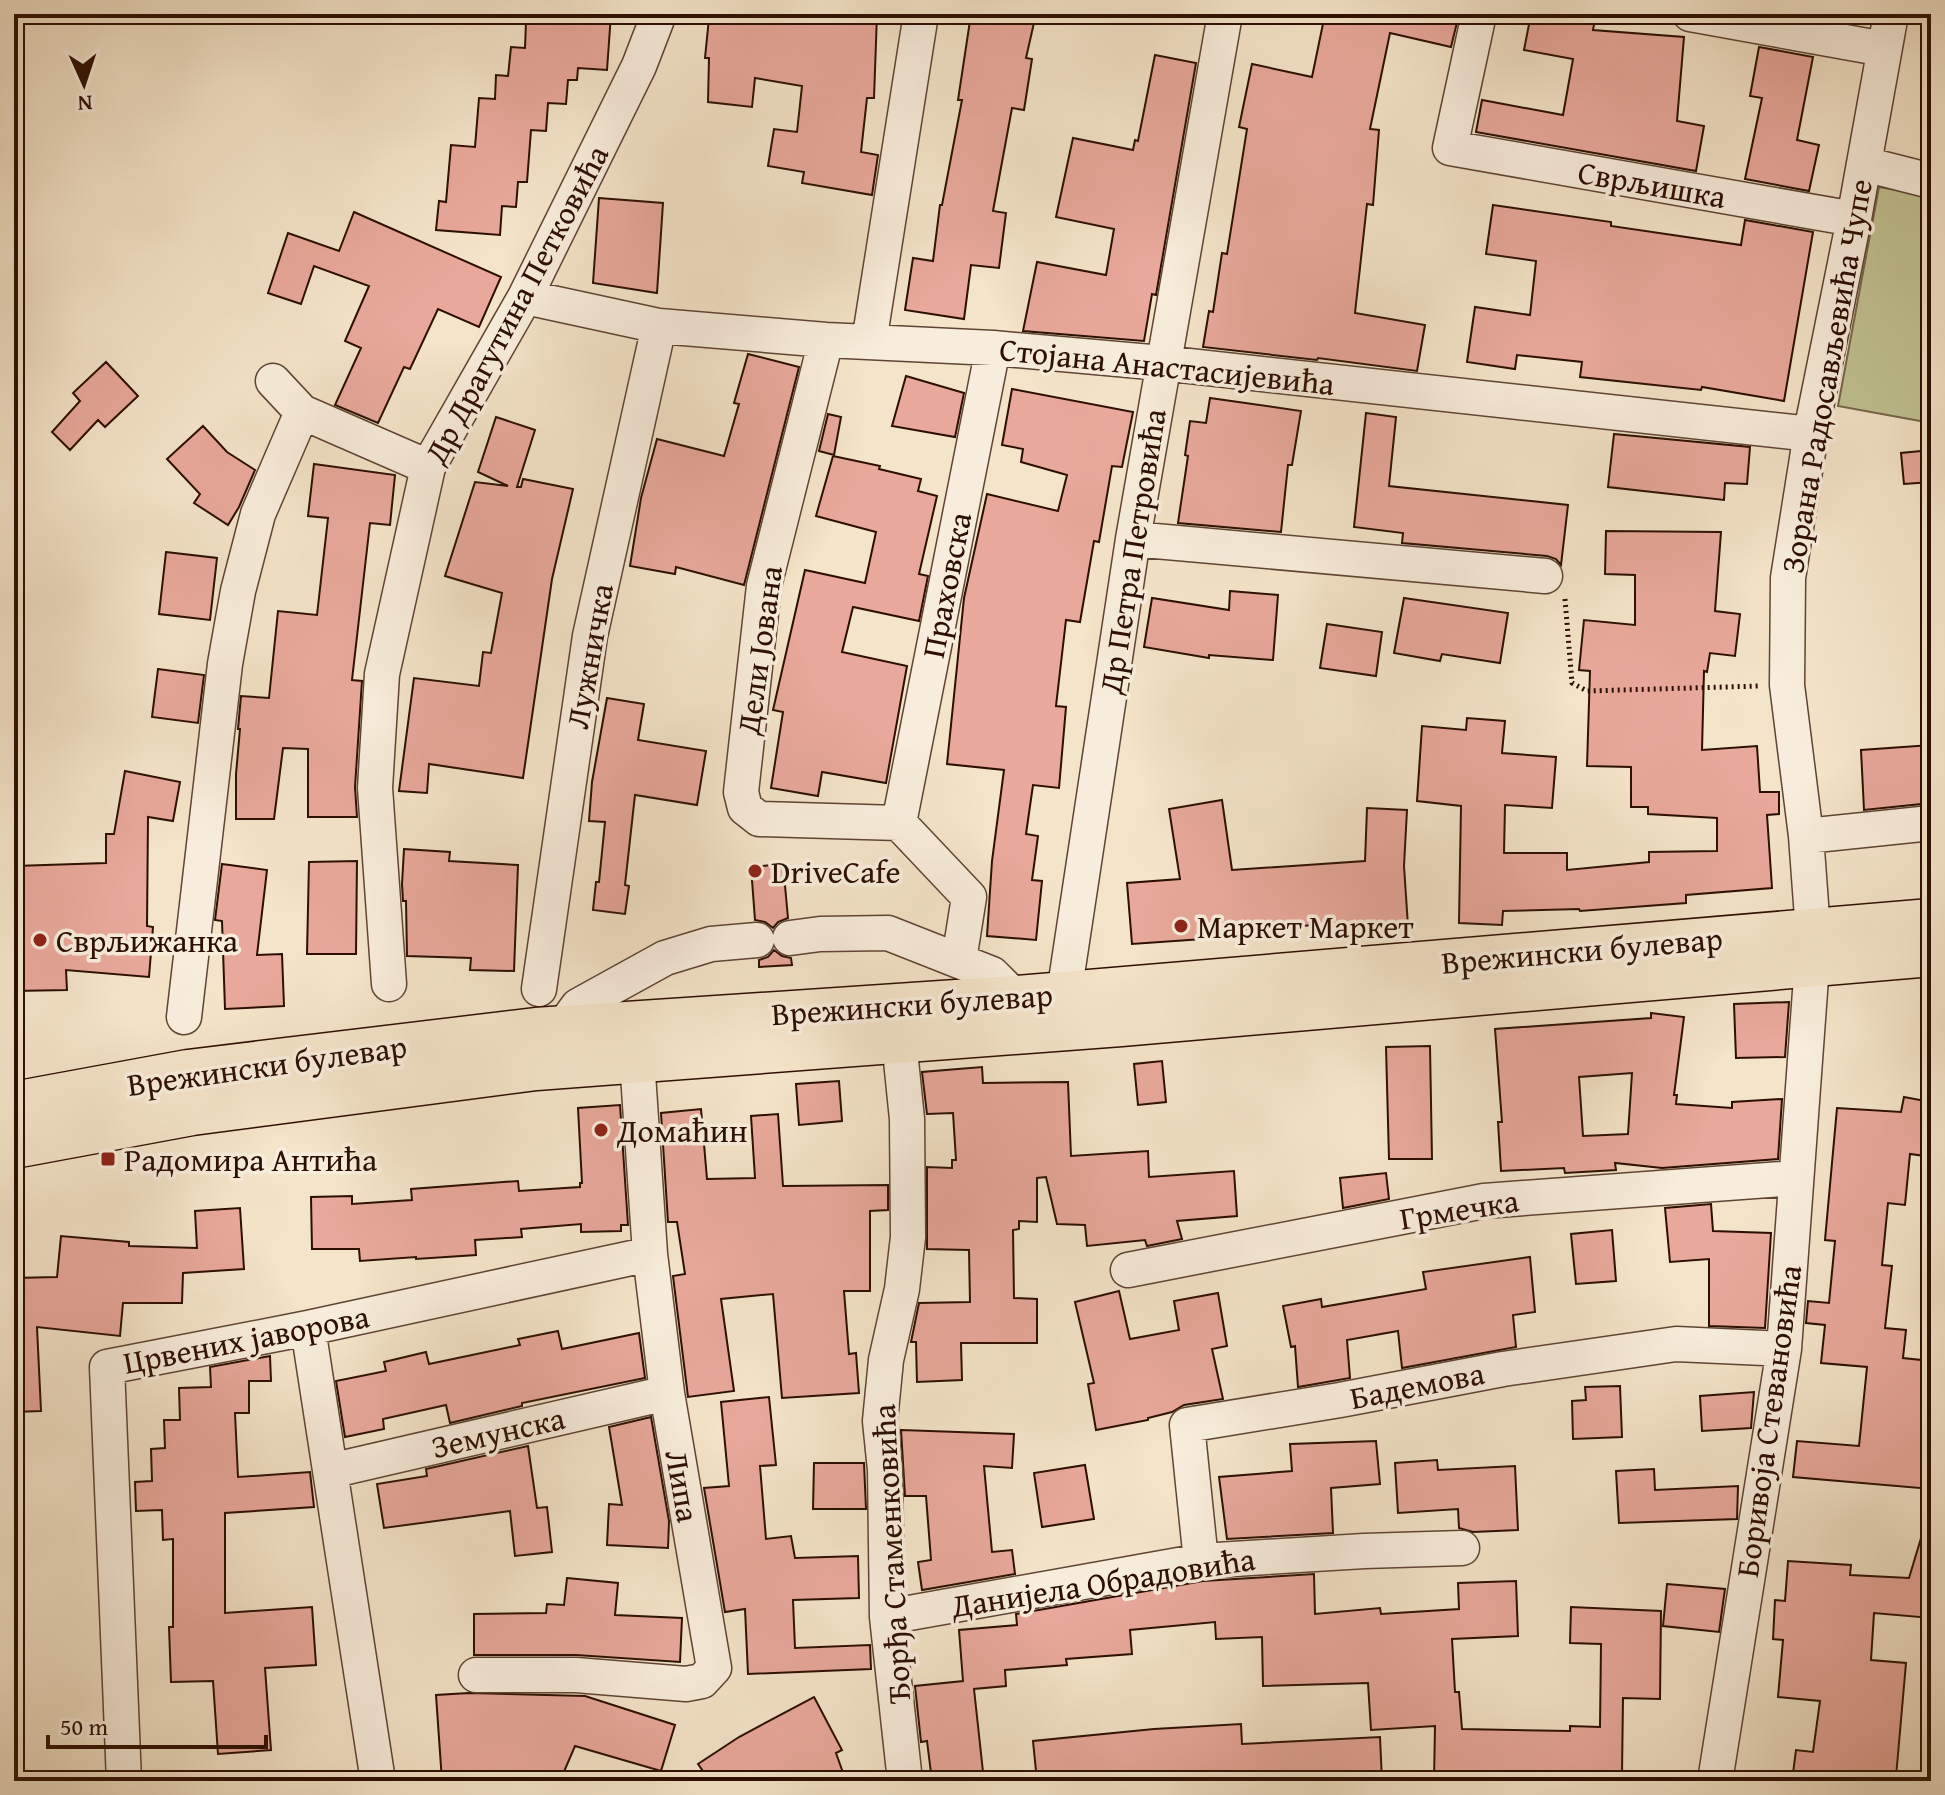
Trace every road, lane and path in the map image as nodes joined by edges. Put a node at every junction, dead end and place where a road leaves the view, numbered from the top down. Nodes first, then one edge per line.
1 (659, 14) edge
2 (921, 14) edge
3 (1225, 14) edge
4 (1479, 14) edge
5 (1690, 14) edge
6 (1891, 14) edge
7 (1884, 49) junction
8 (1864, 164) junction
9 (1931, 181) edge
10 (1854, 219) junction
11 (525, 297) junction
12 (659, 326) junction
13 (826, 340) junction
14 (869, 342) junction
15 (993, 348) junction
16 (1162, 363) junction
17 (273, 381) dead end
18 (302, 412) junction
19 (1811, 434) junction
20 (428, 467) junction
21 (1133, 539) junction
22 (1545, 576) joint
23 (1787, 685) junction
24 (899, 823) junction
25 (1931, 823) edge
26 (1806, 836) junction
27 (1931, 921) edge
28 (1812, 948) junction
29 (1931, 954) edge
30 (959, 960) junction
31 (389, 984) dead end
32 (539, 989) dead end
33 (1064, 994) junction
34 (1016, 998) junction
35 (184, 1017) dead end
36 (562, 1028) junction
37 (899, 1041) junction
38 (637, 1059) junction
39 (14, 1104) edge
40 (14, 1146) edge
41 (1795, 1178) junction
42 (650, 1254) junction
43 (1128, 1270) dead end
44 (308, 1328) junction
45 (1784, 1349) junction
46 (667, 1393) junction
47 (330, 1471) junction
48 (1462, 1548) dead end
49 (1201, 1561) junction
50 (887, 1617) junction
51 (476, 1675) dead end
52 (124, 1781) edge
53 (378, 1781) edge
54 (905, 1781) edge
55 (1715, 1781) edge

1 - 11 street, Др Драгутина Петковића
2 - 14 street
3 - 16 street, Др Петра Петровића
4 - 10 street, Сврљишка
5 - 7 street
6 - 7 street, Зорана Радосављевића Чупе
7 - 8 street, Зорана Радосављевића Чупе
8 - 9 street
8 - 10 street, Зорана Радосављевића Чупе
10 - 19 street, Зорана Радосављевића Чупе
11 - 12 street, Стојана Анастасијевића
11 - 20 street, Др Драгутина Петковића
12 - 13 street, Стојана Анастасијевића
12 - 32 street, Лужничка
13 - 14 street, Стојана Анастасијевића
13 - 24 street, Дели Јована
14 - 15 street, Стојана Анастасијевића
15 - 16 street, Стојана Анастасијевића
15 - 24 street, Праховска
16 - 19 street, Стојана Анастасијевића
16 - 21 street, Др Петра Петровића
17 - 18 street
18 - 20 street
18 - 35 street
19 - 23 street, Зорана Радосављевића Чупе
20 - 31 street, Др Драгутина Петковића
21 - 22 street
21 - 33 street, Др Петра Петровића
22 - 23 path
23 - 26 street, Зорана Радосављевића Чупе
24 - 30 street
25 - 26 street
26 - 28 street, Зорана Радосављевића Чупе
27 - 28 main road
28 - 29 main road
28 - 33 main road, Врежински булевар
28 - 37 main road, Врежински булевар
28 - 41 street, Боривоја Стевановића
30 - 34 street
30 - 36 street
33 - 34 main road, Врежински булевар
34 - 36 main road, Врежински булевар
36 - 39 main road, Врежински булевар
37 - 38 main road, Врежински булевар
37 - 50 street, Ђорђа Стаменковића
38 - 40 main road, Врежински булевар
38 - 42 street, Липа
41 - 43 street, Грмечка
41 - 45 street, Боривоја Стевановића
42 - 44 street, Црвених јаворова
42 - 46 street, Липа
44 - 47 street
44 - 52 street, Црвених јаворова
45 - 49 street, Бадемова
45 - 55 street, Боривоја Стевановића
46 - 47 street, Земунска
46 - 51 street, Липа
47 - 53 street
48 - 49 street, Данијела Обрадовића
49 - 50 street, Данијела Обрадовића
50 - 54 street, Ђорђа Стаменковића

